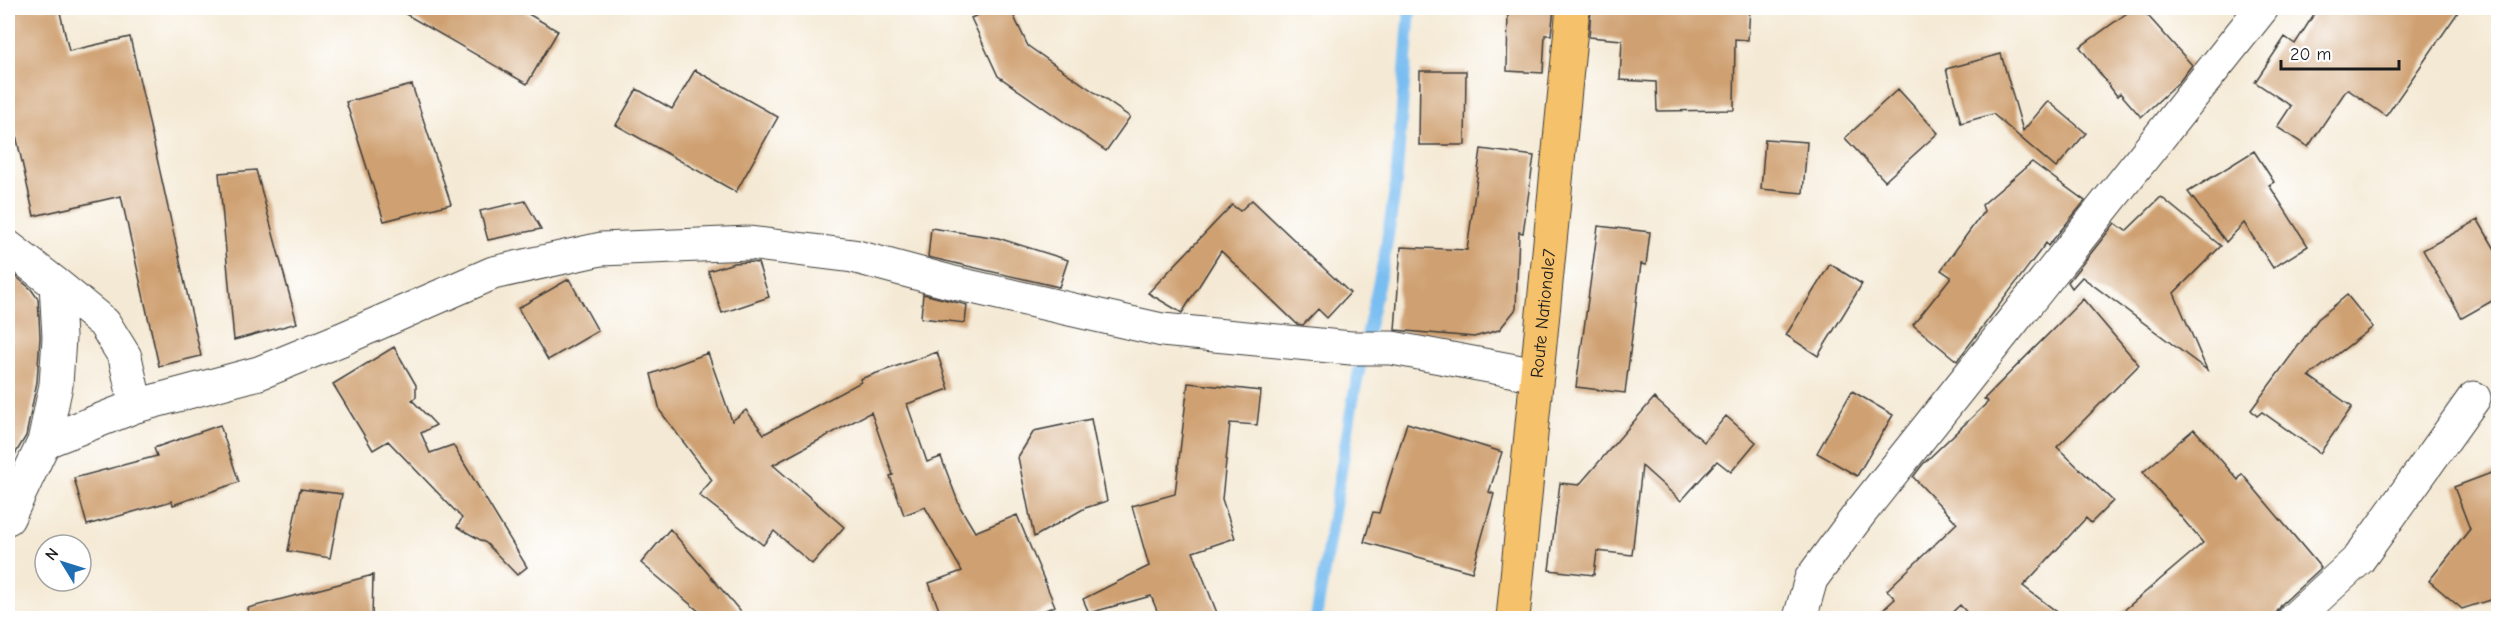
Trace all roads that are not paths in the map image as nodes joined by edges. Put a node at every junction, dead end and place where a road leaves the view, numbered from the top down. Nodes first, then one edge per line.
1 (1573, 8) edge
2 (2262, 8) edge
3 (8, 247) edge
4 (56, 284) junction
5 (1537, 375) junction
6 (2474, 398) dead end
7 (136, 406) junction
8 (44, 442) junction
9 (8, 518) edge
10 (1513, 618) edge
11 (1800, 618) edge
12 (2295, 618) edge

1 - 5 main road, Route Nationale7
2 - 11 street
3 - 4 street
4 - 7 street
4 - 8 street
5 - 7 street
5 - 10 main road, Route Nationale7
6 - 12 street
7 - 8 street
8 - 9 street

